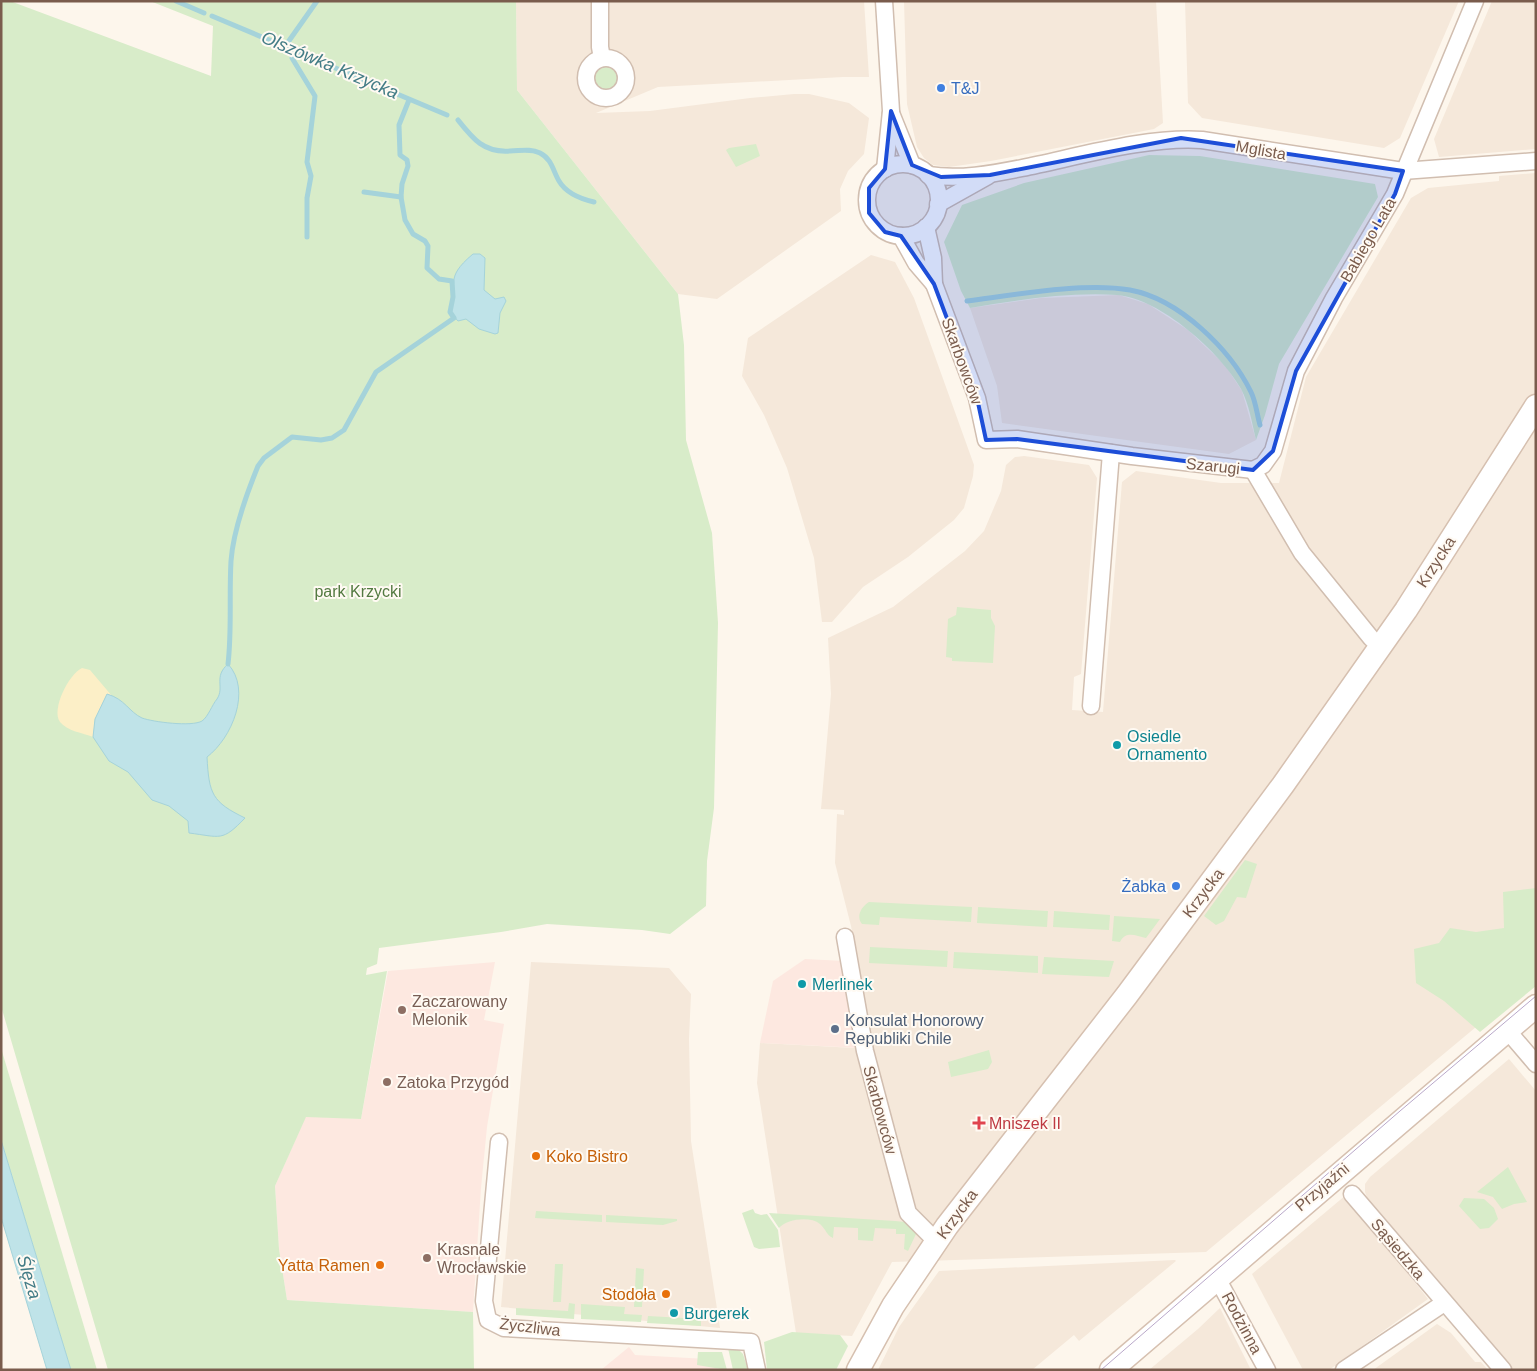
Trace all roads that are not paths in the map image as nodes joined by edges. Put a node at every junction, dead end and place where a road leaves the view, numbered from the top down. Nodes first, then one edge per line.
1 (600, 1) edge
2 (884, 1) edge
3 (1474, 1) edge
4 (602, 58) dead end
5 (891, 111) junction
6 (1536, 161) edge
7 (912, 166) junction
8 (885, 169) junction
9 (1403, 172) junction
10 (928, 175) junction
11 (990, 175) junction
12 (938, 204) junction
13 (926, 227) junction
14 (901, 236) junction
15 (934, 284) junction
16 (1536, 406) edge
17 (986, 440) joint
18 (1111, 453) junction
19 (1253, 470) junction
20 (1380, 646) junction
21 (1091, 706) dead end
22 (845, 937) dead end
23 (1536, 1006) edge
24 (1507, 1030) junction
25 (1536, 1064) edge
26 (499, 1142) dead end
27 (1352, 1194) dead end
28 (937, 1242) junction
29 (1216, 1278) junction
30 (1444, 1303) junction
31 (757, 1370) edge
32 (858, 1370) edge
33 (1111, 1370) edge
34 (1267, 1370) edge
35 (1344, 1370) edge
36 (1504, 1370) edge

1 - 4 street
2 - 5 street
3 - 9 street, Babiego Lata
5 - 7 street
5 - 8 street
6 - 9 street, Mglista
7 - 8 street
7 - 10 street
8 - 14 street
9 - 11 street, Mglista
9 - 19 street, Babiego Lata
10 - 11 street, Mglista
10 - 12 street
11 - 12 street, Mglista
12 - 13 street
13 - 14 street
13 - 15 street, Skarbowców
14 - 15 street, Skarbowców
15 - 17 street, Skarbowców
16 - 20 street, Krzycka
17 - 18 street, Szarugi
18 - 19 street, Szarugi
18 - 21 street
19 - 20 street, Szarugi
20 - 28 street, Krzycka
22 - 28 street, Skarbowców
23 - 24 street, Przyjaźni
24 - 25 street
24 - 29 street, Przyjaźni
26 - 31 street, Życzliwa
27 - 30 street, Sąsiedzka
28 - 32 street, Krzycka
29 - 33 street, Przyjaźni
29 - 34 street, Rodzinna
30 - 35 street
30 - 36 street, Sąsiedzka

